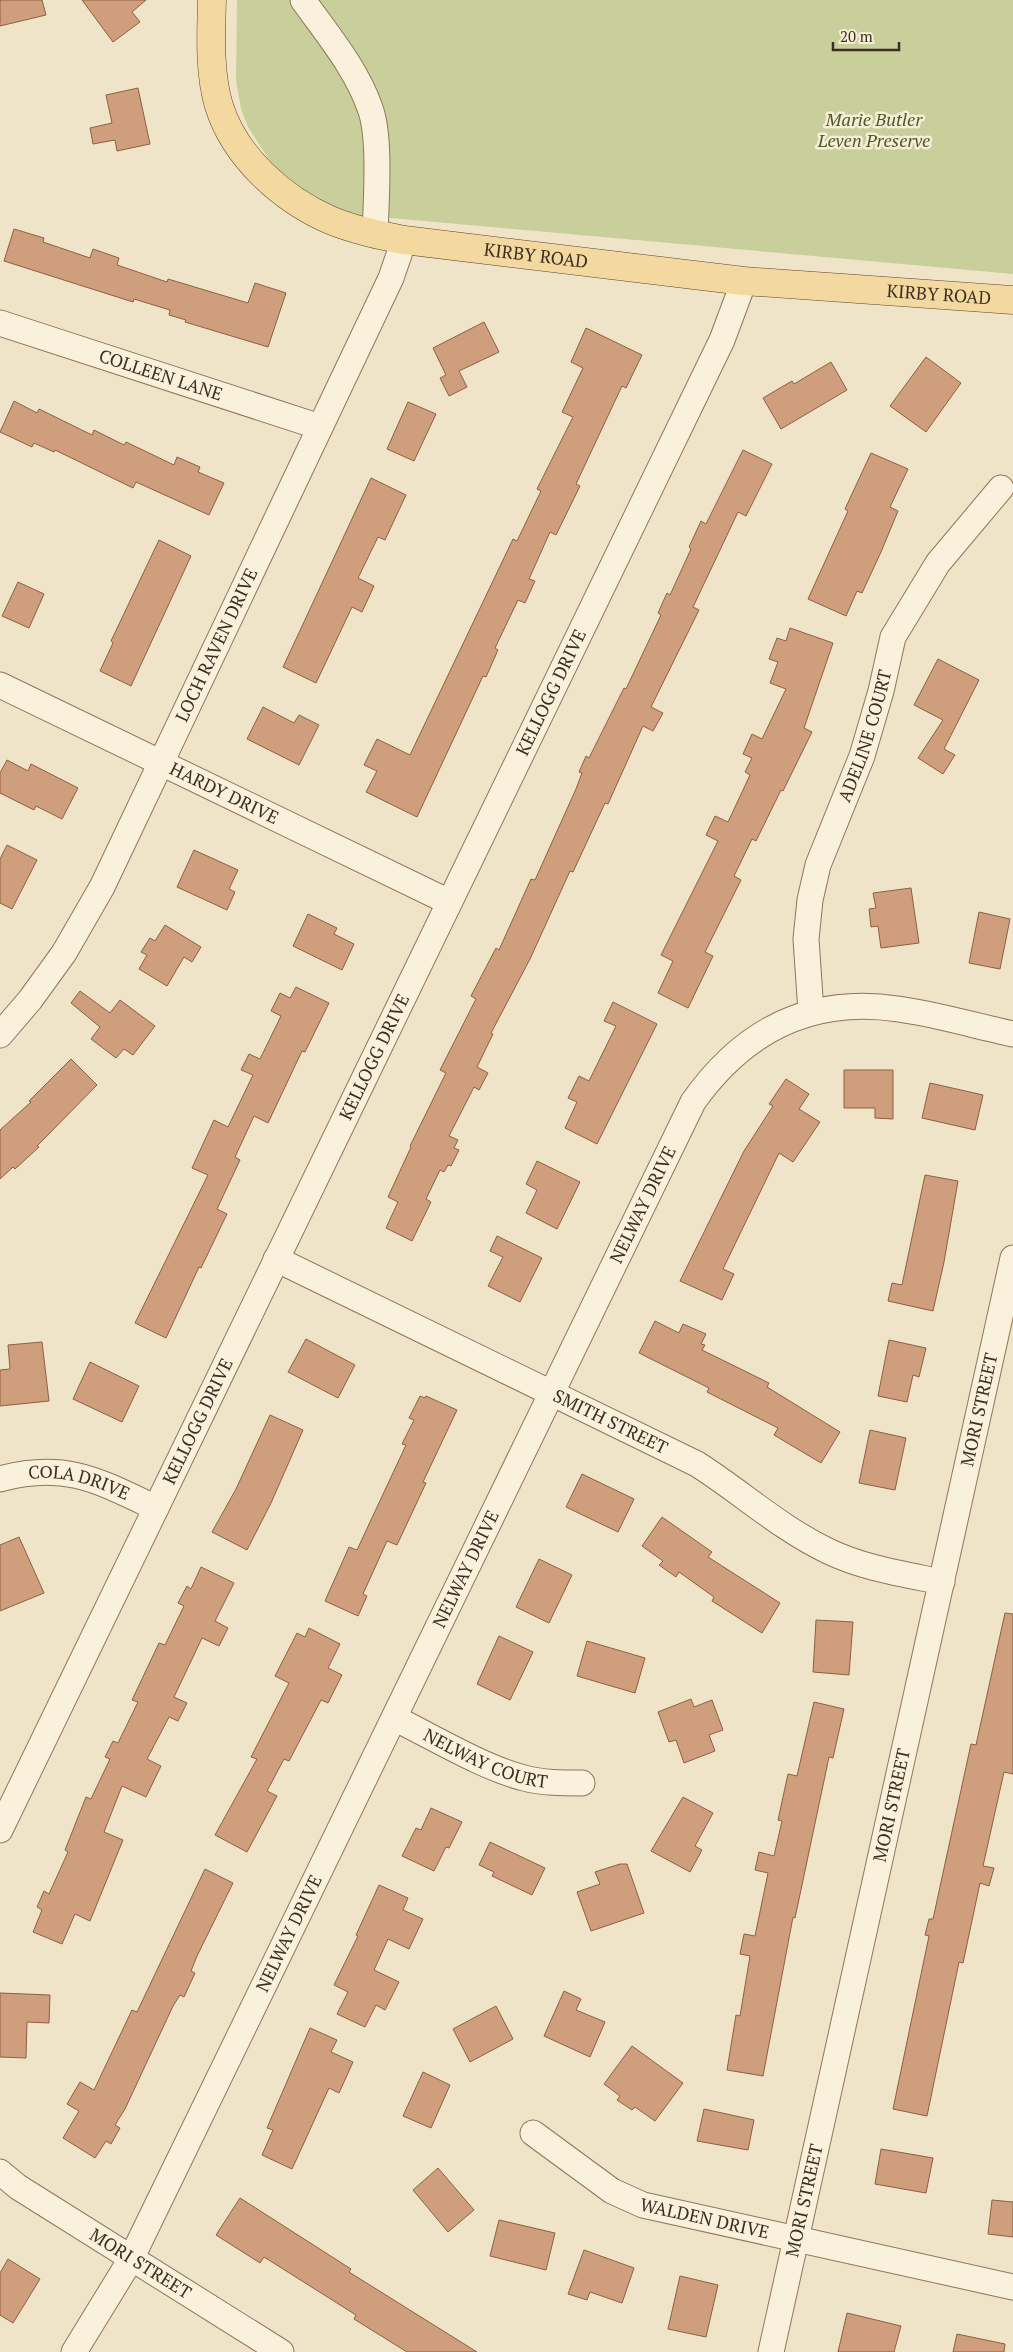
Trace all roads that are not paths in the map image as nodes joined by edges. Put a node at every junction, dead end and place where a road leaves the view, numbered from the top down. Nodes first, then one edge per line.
1 (212, 0) edge
2 (302, 0) edge
3 (375, 234) junction
4 (404, 240) junction
5 (744, 281) junction
6 (1013, 300) edge
7 (0, 323) edge
8 (320, 427) junction
9 (1001, 488) dead end
10 (0, 685) edge
11 (161, 763) junction
12 (448, 902) junction
13 (811, 1012) junction
14 (1013, 1034) edge
15 (0, 1035) edge
16 (1013, 1258) edge
17 (276, 1259) junction
18 (552, 1392) junction
19 (0, 1479) edge
20 (156, 1508) junction
21 (942, 1582) junction
22 (394, 1718) junction
23 (582, 1783) dead end
24 (0, 1830) edge
25 (533, 2133) dead end
26 (0, 2172) edge
27 (797, 2238) junction
28 (131, 2259) junction
29 (1013, 2287) edge
30 (74, 2352) edge
31 (281, 2352) edge
32 (771, 2352) edge

1 - 3 main road, KIRBY ROAD
2 - 3 street
3 - 4 main road, KIRBY ROAD
4 - 5 main road, KIRBY ROAD
4 - 8 street, LOCH RAVEN DRIVE
5 - 6 main road, KIRBY ROAD
5 - 12 street, KELLOGG DRIVE
7 - 8 street, COLLEEN LANE
8 - 11 street, LOCH RAVEN DRIVE
9 - 13 street, ADELINE COURT
10 - 11 street, HARDY DRIVE
11 - 12 street, HARDY DRIVE
11 - 15 street, LOCH RAVEN DRIVE
12 - 17 street, KELLOGG DRIVE
13 - 14 street, NELWAY DRIVE
13 - 18 street, NELWAY DRIVE
16 - 21 street, MORI STREET
17 - 18 street, SMITH STREET
17 - 20 street, KELLOGG DRIVE
18 - 21 street, SMITH STREET
18 - 22 street, NELWAY DRIVE
19 - 20 street, COLA DRIVE
20 - 24 street, KELLOGG DRIVE
21 - 27 street, MORI STREET
22 - 23 street, NELWAY COURT
22 - 28 street, NELWAY DRIVE
25 - 27 street, WALDEN DRIVE
26 - 28 street, MORI STREET
27 - 29 street, WALDEN DRIVE
27 - 32 street, MORI STREET
28 - 30 street, NELWAY DRIVE
28 - 31 street, MORI STREET

